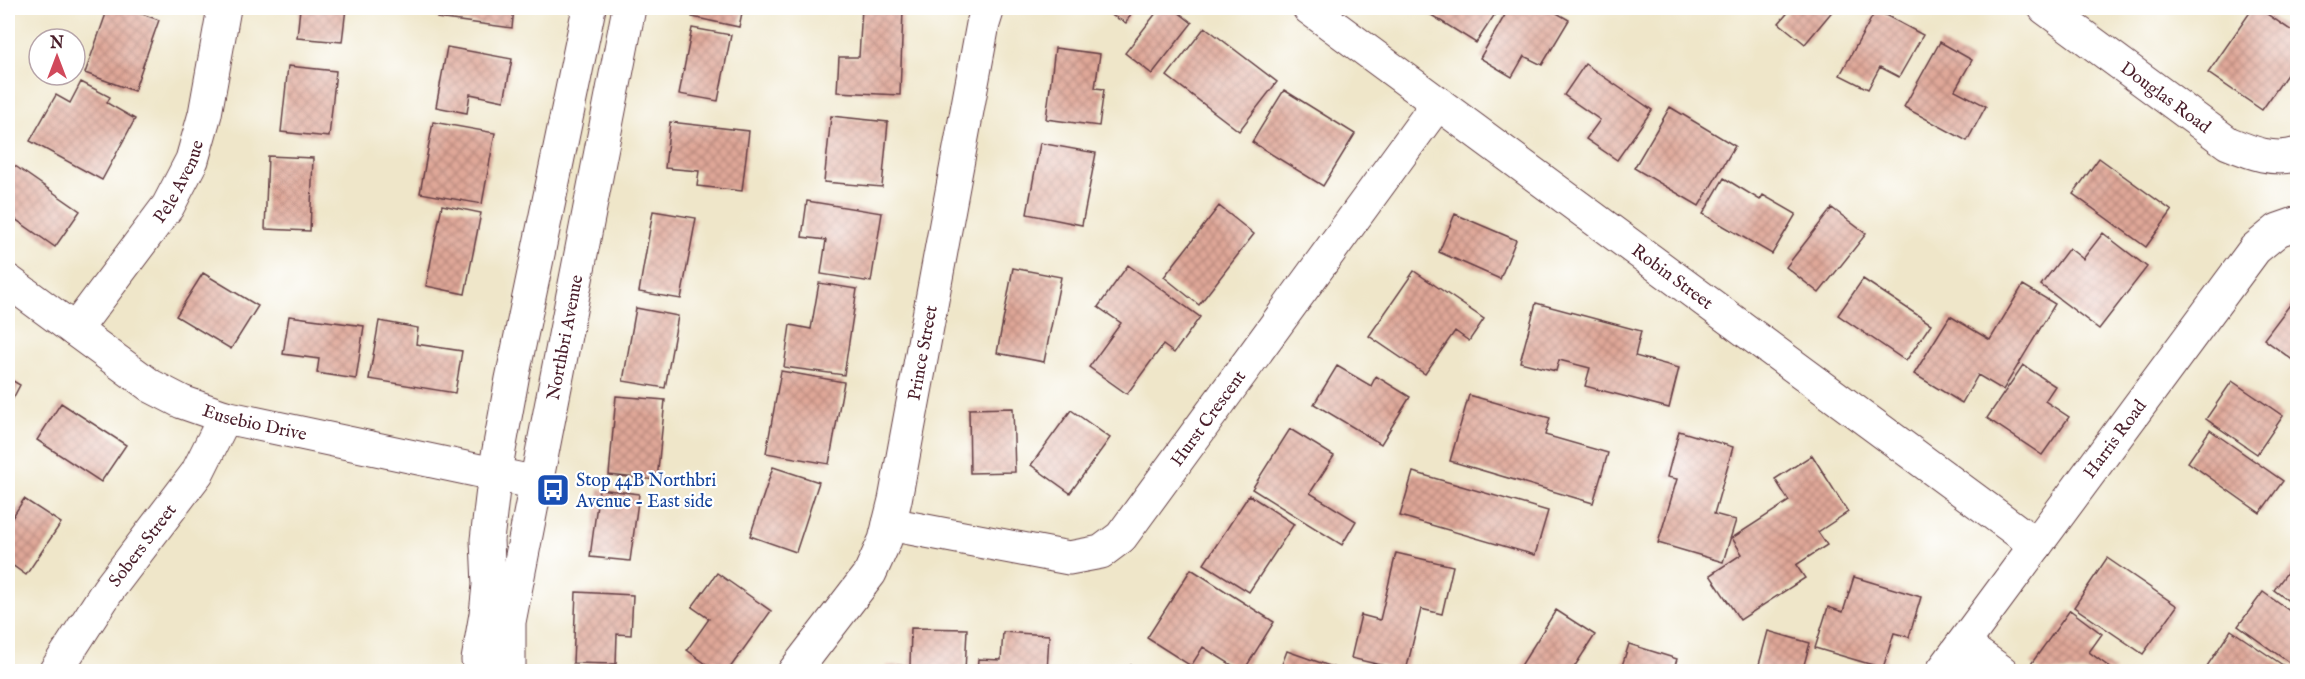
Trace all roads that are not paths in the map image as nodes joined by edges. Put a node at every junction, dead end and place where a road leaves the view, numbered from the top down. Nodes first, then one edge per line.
1 (224, 8) edge
2 (589, 8) edge
3 (629, 8) edge
4 (988, 8) edge
5 (1309, 8) edge
6 (2045, 8) edge
7 (1438, 103) junction
8 (2298, 154) edge
9 (2298, 223) edge
10 (8, 281) edge
11 (75, 330) junction
12 (225, 417) junction
13 (495, 472) junction
14 (537, 483) junction
15 (889, 524) junction
16 (2036, 545) junction
17 (1949, 664) edge
18 (490, 667) edge
19 (56, 672) edge
20 (794, 672) edge
21 (2002, 672) edge

1 - 11 street, Pele Avenue
2 - 13 street, Northbri Avenue
3 - 14 street, Northbri Avenue
4 - 15 street, Prince Street
5 - 7 street, Robin Street
6 - 8 street, Douglas Road
7 - 15 street, Hurst Crescent
7 - 16 street, Robin Street
9 - 16 street, Harris Road
10 - 11 street, Eusebio Drive
11 - 12 street, Eusebio Drive
12 - 13 street, Eusebio Drive
12 - 19 street, Sobers Street
13 - 14 street, Eusebio Drive
13 - 18 street, Northbri Avenue
14 - 18 street, Northbri Avenue
15 - 20 street, Prince Street
16 - 17 street, Harris Road
17 - 21 street

